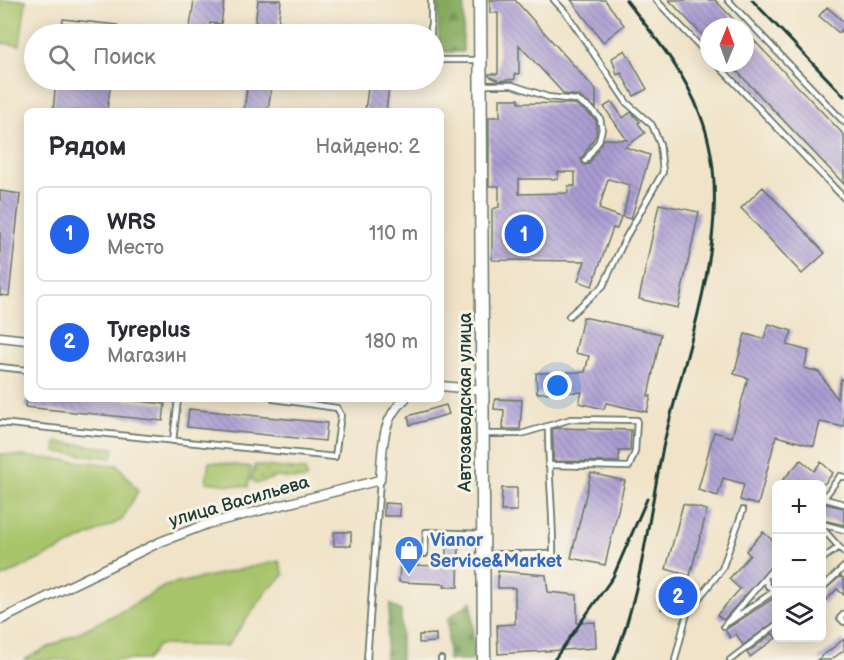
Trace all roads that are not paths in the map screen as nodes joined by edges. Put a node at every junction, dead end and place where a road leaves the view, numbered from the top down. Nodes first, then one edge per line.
1 (431, 0) edge
2 (480, 0) edge
3 (554, 0) edge
4 (656, 0) edge
5 (728, 0) edge
6 (431, 24) edge
7 (700, 46) edge
8 (444, 60) edge
9 (480, 60) junction
10 (725, 72) edge
11 (481, 85) junction
12 (844, 122) edge
13 (585, 161) dead end
14 (844, 198) edge
15 (569, 316) dead end
16 (0, 337) edge
17 (24, 340) edge
18 (0, 367) edge
19 (24, 370) edge
20 (444, 386) edge
21 (483, 390) junction
22 (178, 402) edge
23 (295, 402) edge
24 (402, 402) edge
25 (0, 423) edge
26 (548, 427) junction
27 (483, 434) junction
28 (173, 441) junction
29 (548, 465) junction
30 (844, 477) edge
31 (380, 480) junction
32 (826, 495) edge
33 (826, 501) edge
34 (844, 504) edge
35 (743, 510) dead end
36 (826, 527) edge
37 (844, 530) edge
38 (826, 531) edge
39 (484, 534) junction
40 (839, 547) junction
41 (844, 552) edge
42 (425, 554) dead end
43 (484, 554) junction
44 (553, 554) junction
45 (826, 556) edge
46 (553, 563) dead end
47 (844, 567) edge
48 (772, 570) edge
49 (765, 578) junction
50 (826, 584) edge
51 (844, 614) edge
52 (0, 620) edge
53 (844, 622) edge
54 (772, 629) edge
55 (367, 660) edge
56 (484, 660) edge
57 (675, 660) edge
58 (730, 660) edge

1 - 6 lane
2 - 9 street, Автозаводская улица
3 - 15 lane
4 - 7 lane
5 - 12 lane
8 - 9 lane
9 - 11 street, Автозаводская улица
10 - 14 lane
11 - 13 lane
11 - 21 street, Автозаводская улица
16 - 17 street
18 - 19 lane
20 - 21 street
21 - 27 street, Автозаводская улица
22 - 28 lane
23 - 28 lane
24 - 31 street
25 - 28 lane
26 - 27 lane
26 - 29 lane
26 - 29 lane
27 - 39 street, Автозаводская улица
29 - 44 lane
30 - 32 lane
31 - 52 street, улица Васильева
31 - 55 lane
33 - 34 lane
35 - 57 lane
36 - 37 lane
38 - 40 lane
39 - 42 lane
39 - 43 street, Автозаводская улица
40 - 41 lane
40 - 45 lane
43 - 44 lane
43 - 56 street, Автозаводская улица
44 - 46 lane
47 - 50 lane
48 - 49 lane
49 - 49 lane
51 - 53 lane
54 - 58 lane

